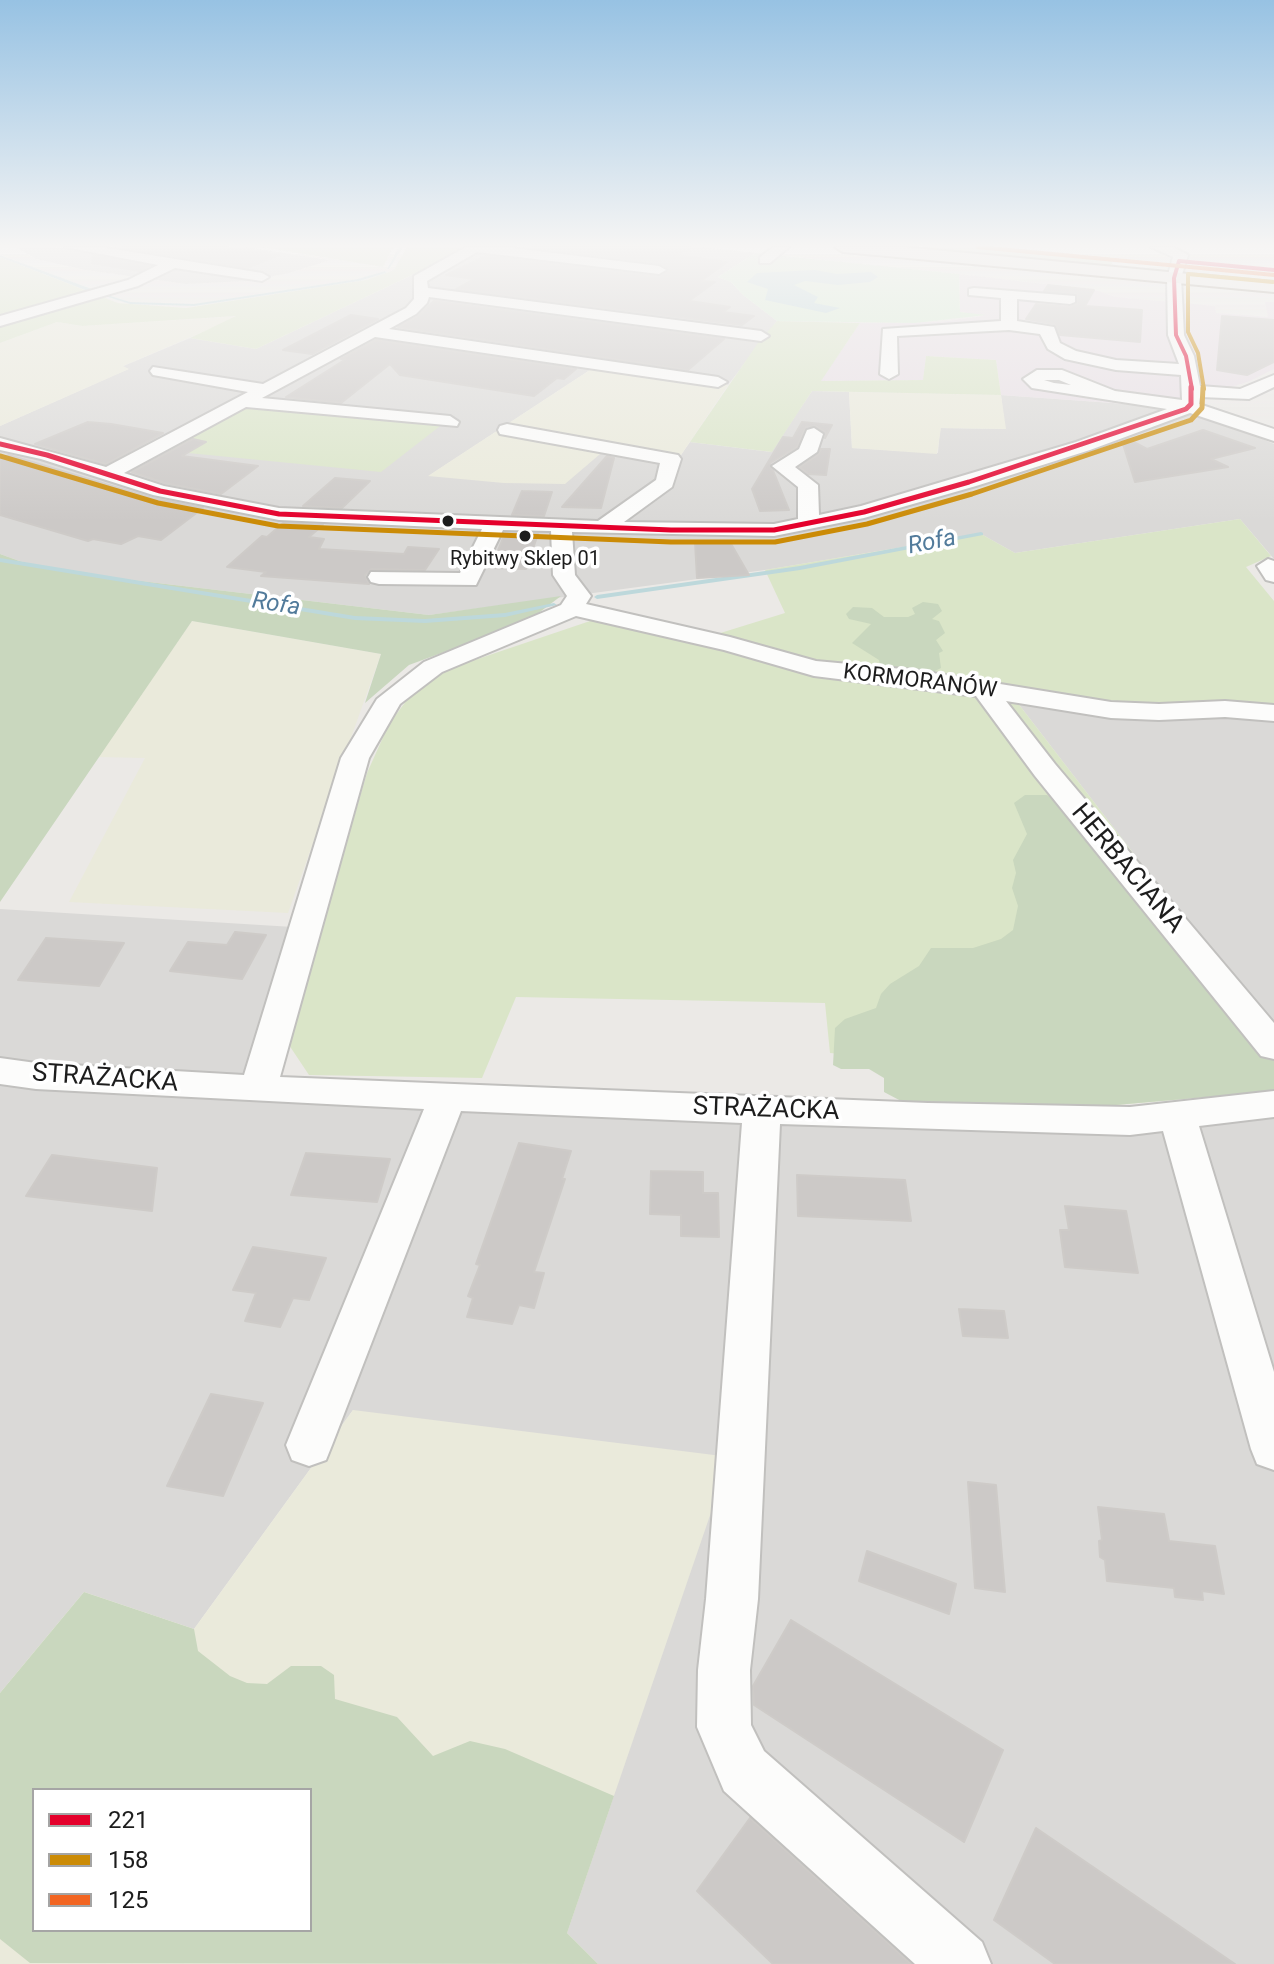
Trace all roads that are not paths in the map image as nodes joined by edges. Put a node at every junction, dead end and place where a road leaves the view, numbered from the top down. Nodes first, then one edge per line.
1 (364, 339) edge
2 (422, 339) edge
3 (889, 339) edge
4 (973, 339) edge
5 (1049, 339) edge
6 (1177, 339) edge
7 (1196, 339) edge
8 (979, 344) dead end
9 (1088, 344) dead end
10 (1112, 346) dead end
11 (1036, 353) dead end
12 (1187, 363) junction
13 (1116, 365) junction
14 (159, 371) dead end
15 (889, 374) dead end
16 (1274, 380) edge
17 (718, 382) dead end
18 (268, 390) junction
19 (1109, 395) dead end
20 (1191, 399) junction
21 (1256, 401) edge
22 (246, 402) junction
23 (450, 422) dead end
24 (507, 430) dead end
25 (814, 434) dead end
26 (1274, 435) edge
27 (0, 444) edge
28 (108, 474) junction
29 (495, 523) junction
30 (809, 523) junction
31 (561, 526) junction
32 (603, 527) junction
33 (379, 577) dead end
34 (571, 608) junction
35 (984, 689) junction
36 (1274, 713) edge
37 (1274, 1047) edge
38 (0, 1071) edge
39 (258, 1089) junction
40 (448, 1097) junction
41 (1274, 1104) edge
42 (762, 1110) junction
43 (1177, 1115) junction
44 (309, 1445) dead end
45 (1274, 1449) edge
46 (960, 1964) edge

1 - 18 street
2 - 17 street
3 - 15 street
4 - 8 street
5 - 13 street
6 - 12 street
7 - 12 street
9 - 10 street
11 - 13 street
12 - 13 street
12 - 20 street
14 - 18 street
16 - 21 street
18 - 22 street
19 - 20 street
20 - 21 street
20 - 26 street
20 - 30 street
22 - 23 street
22 - 28 street
24 - 32 street
25 - 30 street
27 - 28 street
28 - 29 street
29 - 31 street
29 - 33 street
30 - 32 street
31 - 32 street
31 - 34 street
34 - 35 street, KORMORANÓW
34 - 39 street
35 - 36 street, KORMORANÓW
35 - 37 street, HERBACIANA
38 - 39 street, STRAŻACKA
39 - 40 street, STRAŻACKA
40 - 42 street, STRAŻACKA
40 - 44 street
41 - 43 street, STRAŻACKA
42 - 43 street, STRAŻACKA
42 - 46 street
43 - 45 street

